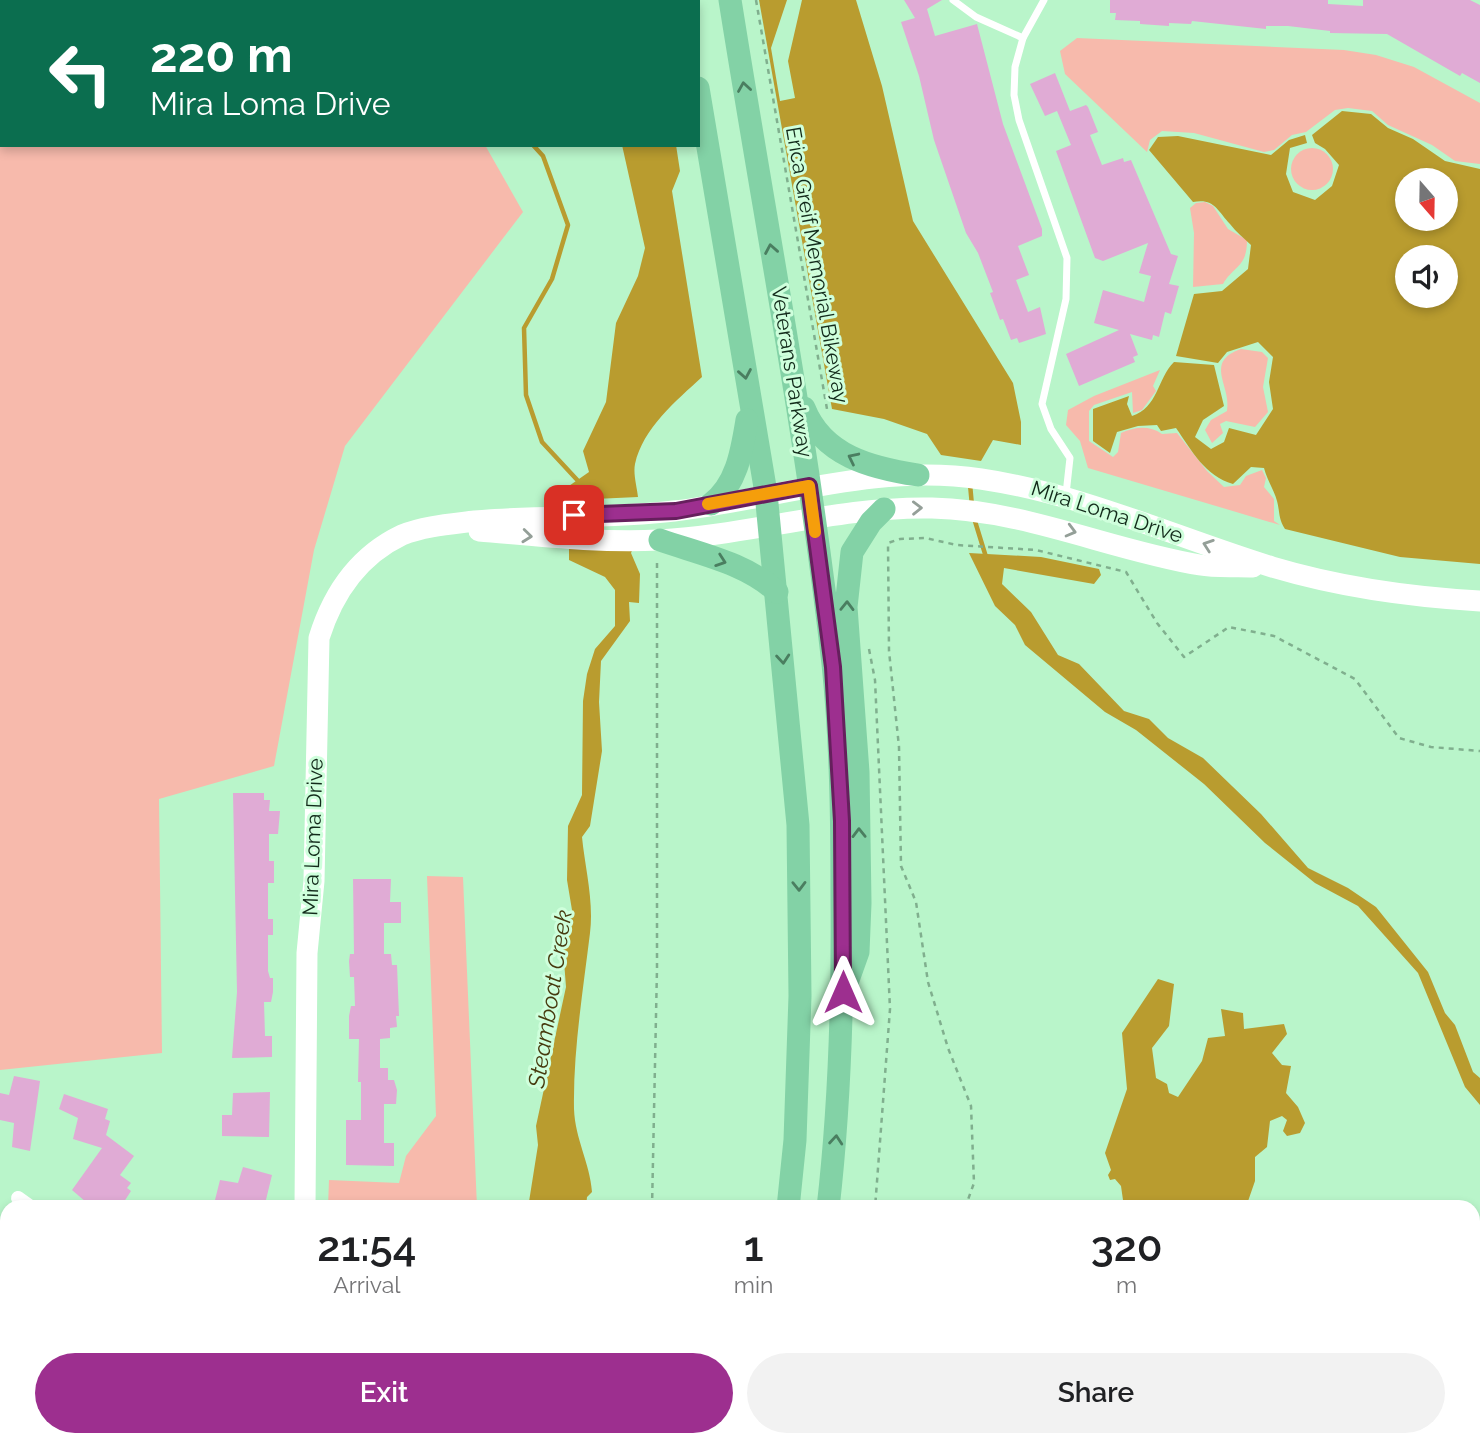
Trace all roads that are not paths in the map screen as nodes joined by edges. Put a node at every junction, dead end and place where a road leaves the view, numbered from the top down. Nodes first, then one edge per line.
1 (730, 0) edge
2 (953, 0) edge
3 (1044, 0) edge
4 (1023, 38) junction
5 (700, 101) edge
6 (797, 391) junction
7 (750, 403) junction
8 (918, 475) junction
9 (809, 486) junction
10 (766, 493) junction
11 (1066, 496) junction
12 (711, 504) junction
13 (884, 509) junction
14 (813, 520) junction
15 (770, 525) junction
16 (436, 527) junction
17 (652, 545) junction
18 (1273, 567) junction
19 (778, 592) junction
20 (1480, 601) edge
21 (842, 996) junction
22 (18, 1198) dead end
23 (21, 1200) edge
24 (305, 1200) edge
25 (789, 1200) edge
26 (829, 1200) edge

6 -> 1 main road, Veterans Parkway
2 - 4 lane
3 - 4 lane
4 - 11 lane
5 -> 7 main road
8 -> 6 main road
6 - 9 main road, Veterans Parkway
7 - 10 main road
7 - 12 main road
8 - 9 street, Mira Loma Drive
8 - 11 street, Mira Loma Drive
9 - 10 street, Mira Loma Drive
9 - 14 main road, Veterans Parkway
10 - 12 street, Mira Loma Drive
10 - 15 main road
18 -> 11 street, Mira Loma Drive
12 - 16 street, Mira Loma Drive
13 - 14 street, Mira Loma Drive
13 -> 18 street, Mira Loma Drive
21 -> 13 main road
14 - 15 street, Mira Loma Drive
14 - 21 main road, Veterans Parkway
15 - 17 street, Mira Loma Drive
15 - 19 main road
16 -> 17 street, Mira Loma Drive
16 - 24 street, Mira Loma Drive
17 -> 19 main road
18 - 20 street, Mira Loma Drive
19 -> 25 main road
26 -> 21 main road, Veterans Parkway
22 - 23 street

